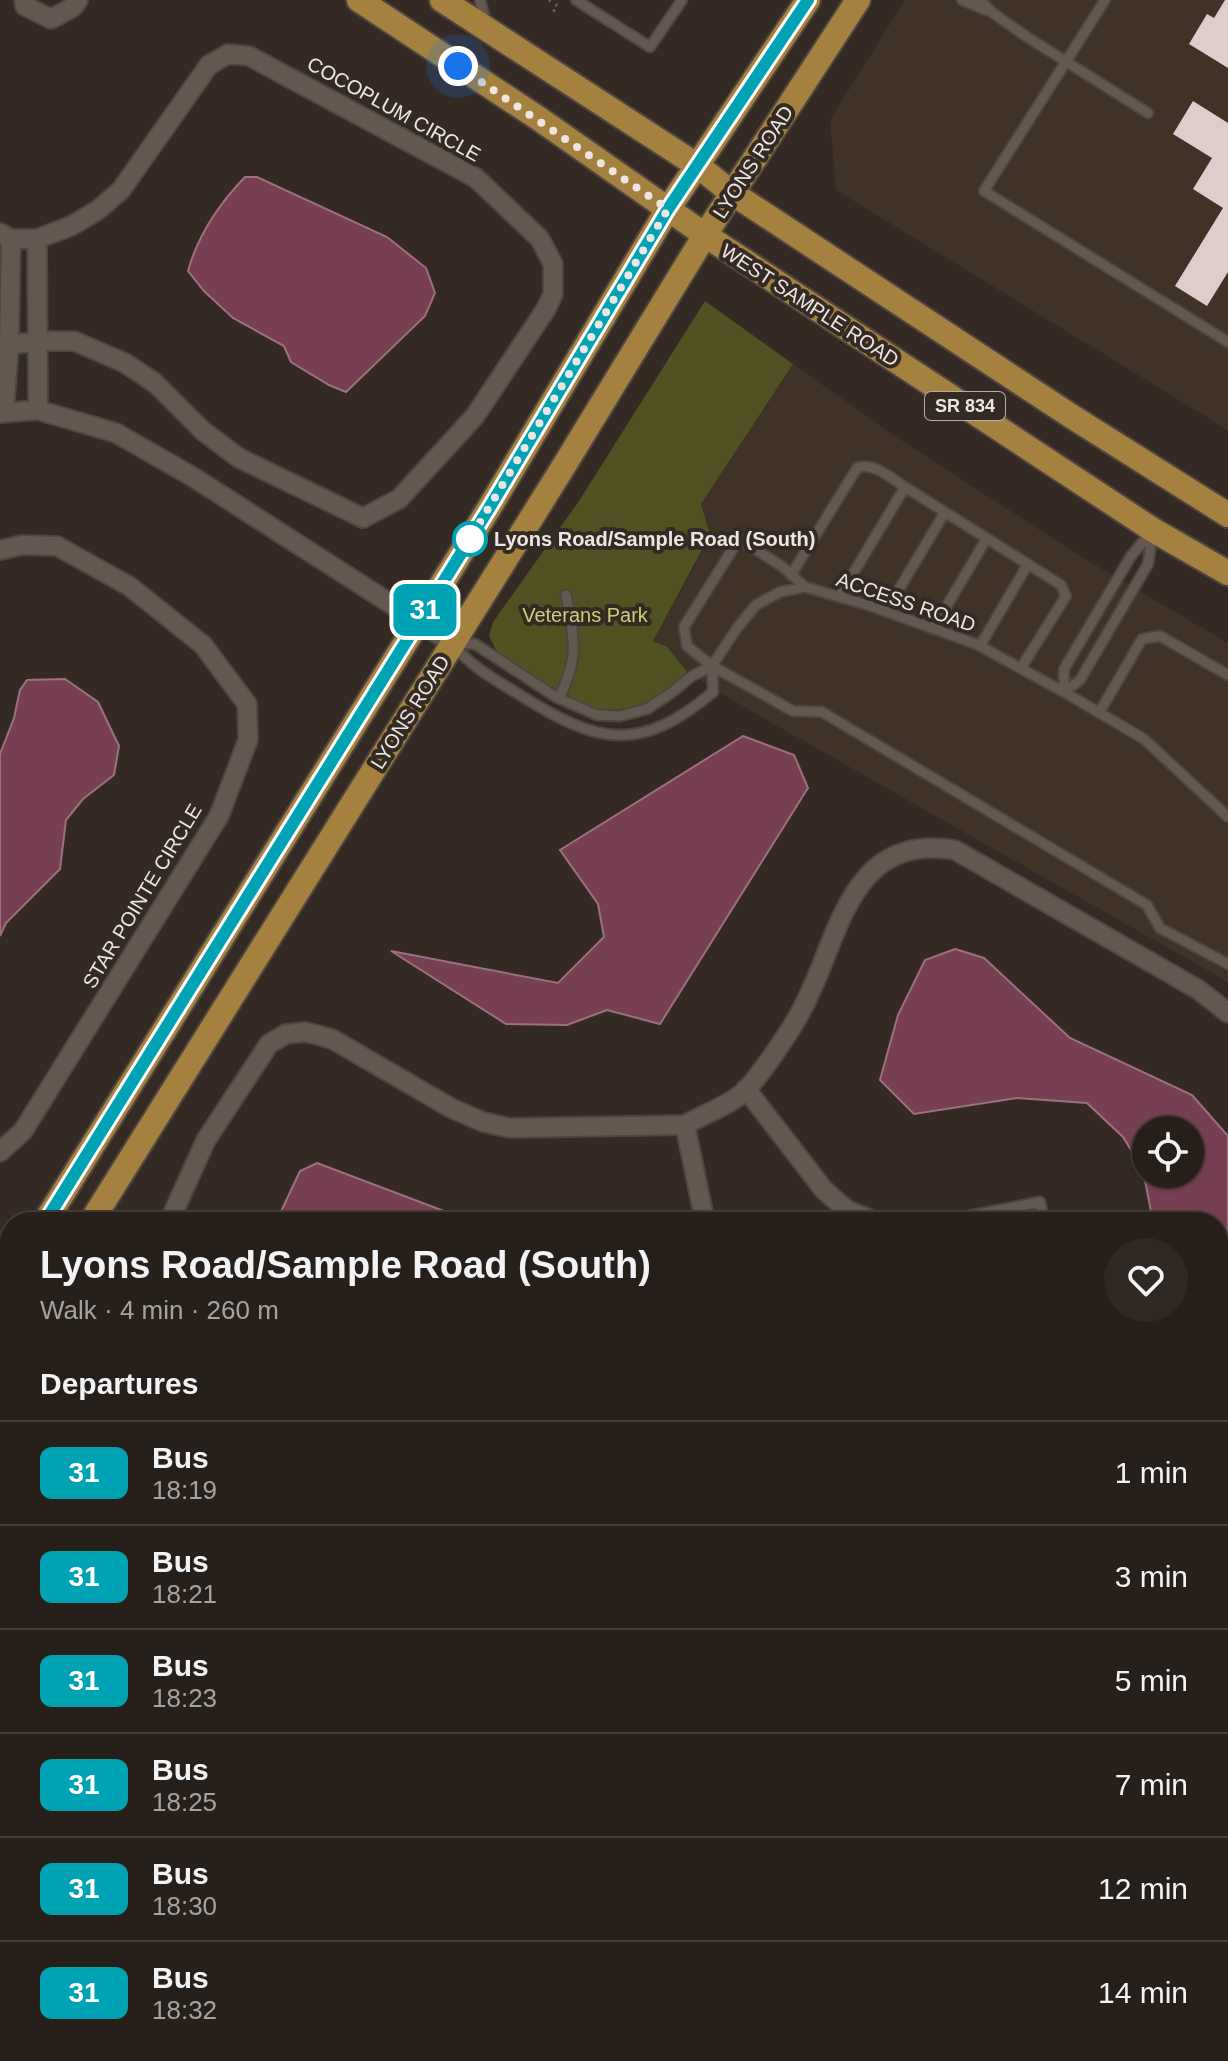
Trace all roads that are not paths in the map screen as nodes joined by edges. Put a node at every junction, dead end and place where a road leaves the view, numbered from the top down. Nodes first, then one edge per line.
1 (24, 0) edge
2 (78, 0) edge
3 (359, 0) edge
4 (442, 0) edge
5 (480, 0) edge
6 (576, 0) edge
7 (682, 0) edge
8 (808, 0) edge
9 (858, 0) edge
10 (962, 0) edge
11 (980, 0) edge
12 (1105, 0) edge
13 (993, 13) junction
14 (488, 30) junction
15 (1067, 62) junction
16 (1148, 113) dead end
17 (698, 166) junction
18 (732, 193) junction
19 (668, 209) junction
20 (705, 235) junction
21 (5, 236) edge
22 (37, 239) junction
23 (38, 341) junction
24 (1228, 342) edge
25 (4, 345) edge
26 (38, 410) junction
27 (2, 412) edge
28 (905, 487) junction
29 (945, 512) junction
30 (1228, 515) edge
31 (1153, 530) junction
32 (987, 538) junction
33 (0, 550) edge
34 (1028, 564) junction
35 (1228, 573) edge
36 (791, 575) junction
37 (805, 587) junction
38 (566, 595) dead end
39 (839, 597) junction
40 (886, 611) junction
41 (418, 622) junction
42 (933, 629) junction
43 (452, 643) junction
44 (980, 646) junction
45 (712, 666) junction
46 (1021, 668) junction
47 (1228, 675) edge
48 (1064, 692) junction
49 (559, 698) junction
50 (1099, 713) junction
51 (1228, 817) edge
52 (1228, 964) edge
53 (1228, 1013) edge
54 (746, 1089) junction
55 (685, 1125) junction
56 (0, 1152) edge
57 (51, 1212) edge
58 (97, 1212) edge
59 (174, 1212) edge
60 (703, 1212) edge
61 (852, 1212) edge
62 (989, 1212) edge
63 (1042, 1212) edge

1 - 2 street
3 - 19 main road, WEST SAMPLE ROAD / SR 834
4 - 14 main road, SR 834
5 - 14 lane
6 - 7 lane
8 - 17 main road, LYONS ROAD
9 - 18 main road, LYONS ROAD
10 - 13 lane
11 - 13 lane
12 - 15 lane
13 - 15 lane
14 - 17 main road, SR 834
15 - 16 lane
15 - 24 lane
17 - 18 main road, SR 834
17 - 19 main road, LYONS ROAD
18 - 20 main road, LYONS ROAD
18 - 30 main road, SR 834
19 - 20 main road, WEST SAMPLE ROAD / SR 834
19 - 41 main road, LYONS ROAD
20 - 31 main road, WEST SAMPLE ROAD / SR 834
20 - 43 main road, LYONS ROAD
21 - 22 street, COCOPLUM CIRCLE
21 - 25 street, COCOPLUM CIRCLE
22 - 23 street
22 - 23 street, COCOPLUM CIRCLE
23 - 25 street, COCOPLUM CIRCLE
23 - 26 street
25 - 27 street, COCOPLUM CIRCLE
26 - 27 street, COCOPLUM CIRCLE
26 - 41 street, COCOPLUM CIRCLE
28 - 29 lane
28 - 36 lane
28 - 39 lane
29 - 32 lane
29 - 40 lane
31 - 35 main road, WEST SAMPLE ROAD / SR 834
31 - 48 lane
31 - 48 lane
32 - 34 lane
32 - 42 lane
33 - 56 street, STAR POINTE CIRCLE
34 - 44 lane
34 - 46 lane
36 - 37 lane
36 - 45 lane
37 - 39 lane, ACCESS ROAD
37 - 45 lane, ACCESS ROAD
38 - 49 lane
39 - 40 lane, ACCESS ROAD
40 - 42 lane, ACCESS ROAD
41 - 43 street, COCOPLUM CIRCLE
41 - 57 main road, LYONS ROAD
42 - 44 lane, ACCESS ROAD
43 - 45 lane, ACCESS ROAD
43 - 49 lane, ACCESS ROAD
43 - 58 main road, LYONS ROAD
44 - 46 lane, ACCESS ROAD
45 - 49 lane, ACCESS ROAD
45 - 52 lane
46 - 48 lane, ACCESS ROAD
47 - 50 lane
48 - 50 lane, ACCESS ROAD
50 - 51 lane, ACCESS ROAD
53 - 54 street
54 - 55 street
54 - 61 street
55 - 59 street
55 - 60 street
62 - 63 lane

